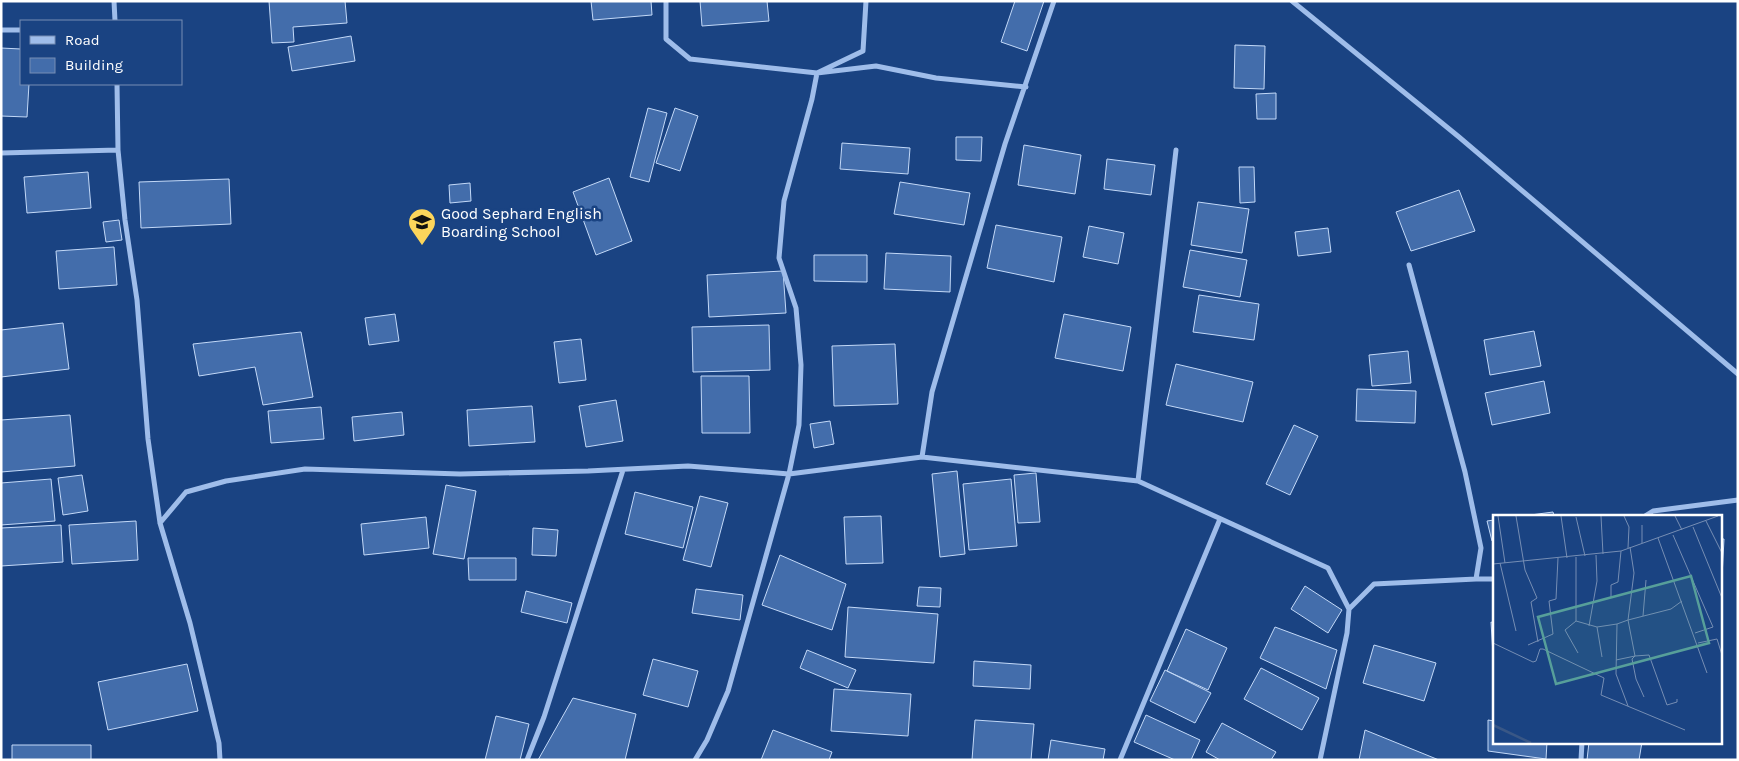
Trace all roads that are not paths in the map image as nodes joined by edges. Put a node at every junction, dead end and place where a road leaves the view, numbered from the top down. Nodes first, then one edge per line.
1 (114, 1) edge
2 (666, 1) edge
3 (866, 1) edge
4 (1054, 1) edge
5 (1292, 1) edge
6 (115, 20) edge
7 (1, 30) edge
8 (20, 30) edge
9 (817, 73) junction
10 (117, 85) edge
11 (1026, 87) junction
12 (118, 150) junction
13 (1176, 150) dead end
14 (1, 153) edge
15 (1409, 265) dead end
16 (1738, 374) edge
17 (922, 456) junction
18 (623, 470) junction
19 (789, 474) junction
20 (1138, 481) junction
21 (1738, 500) edge
22 (1647, 515) edge
23 (1220, 519) junction
24 (160, 523) junction
25 (1476, 579) junction
26 (1493, 579) edge
27 (1348, 609) junction
28 (1582, 744) edge
29 (220, 760) edge
30 (527, 760) edge
31 (695, 760) edge
32 (1120, 760) edge
33 (1320, 760) edge
34 (1581, 760) edge

1 - 6 street
2 - 9 street
3 - 9 street
4 - 11 street
5 - 16 street
7 - 8 street
9 - 11 street
9 - 19 street
10 - 12 street
11 - 17 street
12 - 14 street
12 - 24 street
13 - 20 street
15 - 25 street
17 - 19 street
17 - 20 street
18 - 19 street
18 - 24 street
18 - 30 street
19 - 31 street
20 - 23 street
21 - 22 street
23 - 27 street
23 - 32 street
24 - 29 street
25 - 26 street
25 - 27 street
27 - 33 street
28 - 34 street

